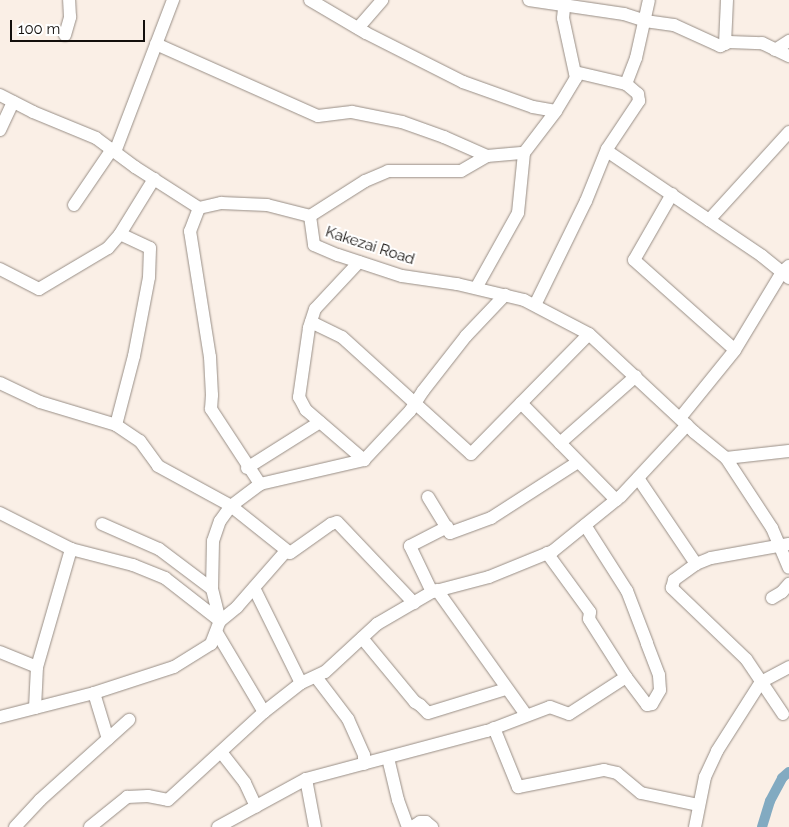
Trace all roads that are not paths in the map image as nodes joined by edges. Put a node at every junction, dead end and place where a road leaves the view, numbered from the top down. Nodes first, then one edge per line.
1 (69, 0) edge
2 (174, 0) edge
3 (310, 0) edge
4 (382, 0) edge
5 (529, 0) edge
6 (649, 0) edge
7 (727, 0) edge
8 (564, 3) edge
9 (645, 21) junction
10 (358, 28) junction
11 (65, 35) dead end
12 (789, 41) edge
13 (156, 44) junction
14 (725, 44) junction
15 (775, 50) junction
16 (789, 56) edge
17 (575, 72) junction
18 (626, 84) junction
19 (0, 95) edge
20 (12, 102) junction
21 (556, 111) junction
22 (0, 130) edge
23 (789, 132) edge
24 (113, 150) junction
25 (606, 151) junction
26 (524, 153) junction
27 (487, 156) junction
28 (154, 179) junction
29 (672, 194) junction
30 (74, 205) dead end
31 (199, 208) junction
32 (310, 216) junction
33 (709, 220) junction
34 (120, 234) junction
35 (359, 262) junction
36 (0, 268) edge
37 (787, 272) edge
38 (476, 288) junction
39 (505, 295) junction
40 (535, 305) junction
41 (311, 322) junction
42 (589, 334) junction
43 (735, 350) junction
44 (636, 376) junction
45 (0, 383) edge
46 (416, 402) junction
47 (521, 403) junction
48 (320, 422) junction
49 (684, 422) junction
50 (116, 425) junction
51 (560, 443) junction
52 (789, 451) edge
53 (726, 458) junction
54 (364, 460) junction
55 (578, 462) junction
56 (248, 468) junction
57 (638, 478) junction
58 (260, 484) junction
59 (428, 497) dead end
60 (616, 500) junction
61 (231, 506) junction
62 (0, 513) edge
63 (102, 524) dead end
64 (585, 525) junction
65 (447, 527) junction
66 (784, 544) edge
67 (72, 549) junction
68 (286, 551) junction
69 (547, 553) junction
70 (696, 564) junction
71 (789, 568) edge
72 (789, 584) edge
73 (254, 588) junction
74 (212, 589) junction
75 (434, 591) junction
76 (772, 598) dead end
77 (414, 602) junction
78 (219, 627) junction
79 (362, 638) junction
80 (0, 652) edge
81 (789, 667) edge
82 (37, 668) junction
83 (316, 677) junction
84 (626, 677) junction
85 (761, 682) junction
86 (301, 683) junction
87 (506, 689) junction
88 (94, 694) junction
89 (35, 708) junction
90 (264, 712) junction
91 (784, 714) dead end
92 (526, 715) junction
93 (0, 717) edge
94 (129, 720) dead end
95 (494, 728) junction
96 (108, 739) junction
97 (221, 752) junction
98 (388, 758) junction
99 (364, 764) junction
100 (306, 779) junction
101 (698, 805) junction
102 (256, 807) junction
103 (15, 827) edge
104 (90, 827) edge
105 (218, 827) edge
106 (315, 827) edge
107 (410, 827) edge
108 (432, 827) edge
109 (695, 827) edge

1 - 11 street
2 - 13 street
3 - 10 street
4 - 10 street
5 - 8 street
6 - 9 street
7 - 14 street
8 - 9 street
8 - 17 street
9 - 14 street
9 - 18 street
10 - 21 street
12 - 15 street
13 - 24 street
13 - 27 street
14 - 15 street
15 - 16 street
17 - 18 street
17 - 21 street
18 - 25 street
19 - 20 street
20 - 22 street
20 - 24 street
21 - 26 street
23 - 33 street
24 - 28 street
24 - 30 street
25 - 29 street
25 - 40 street
26 - 27 street
26 - 38 street
27 - 32 street
28 - 31 street
28 - 34 street
29 - 33 street
29 - 43 street
31 - 32 street, Kakezai Road
31 - 56 street
32 - 35 street, Kakezai Road
33 - 37 street
34 - 36 street
34 - 50 street
35 - 38 street, Kakezai Road
35 - 41 street
37 - 43 street
38 - 39 street, Kakezai Road
39 - 40 street, Kakezai Road
39 - 46 street
40 - 42 street, Kakezai Road
41 - 46 street
41 - 48 street
42 - 44 street, Kakezai Road
42 - 47 street
43 - 49 street
44 - 49 street, Kakezai Road
44 - 51 street
45 - 50 street
46 - 47 street
46 - 54 street
47 - 51 street
48 - 54 street
48 - 56 street
49 - 53 street, Kakezai Road
49 - 57 street
50 - 61 street
51 - 55 street
52 - 53 street
53 - 66 street, Kakezai Road
54 - 58 street
55 - 60 street
55 - 65 street
56 - 58 street
57 - 60 street
57 - 70 street
58 - 61 street
59 - 65 street
60 - 64 street
61 - 68 street
61 - 74 street
62 - 67 street
63 - 74 street
64 - 69 street
64 - 84 street
65 - 75 street
66 - 70 street
66 - 71 street, Kakezai Road
67 - 78 street
67 - 82 street
68 - 73 street
68 - 77 street
69 - 75 street
69 - 84 street
70 - 85 street
72 - 76 street
73 - 78 street
73 - 86 street
74 - 78 street
75 - 77 street
75 - 87 street
77 - 79 street
78 - 88 street
78 - 90 street
79 - 83 street
79 - 87 street
80 - 82 street
81 - 85 street
82 - 89 street
83 - 86 street
83 - 99 street
84 - 92 street
85 - 91 street
85 - 101 street
86 - 90 street
87 - 92 street
88 - 89 street
88 - 96 street
89 - 93 street
90 - 97 street
92 - 95 street
94 - 96 street
95 - 98 street
95 - 101 street
96 - 103 street
97 - 102 street
97 - 104 street
98 - 99 street
98 - 107 street
99 - 100 street
100 - 102 street
100 - 106 street
101 - 109 street
102 - 105 street
107 - 108 street

